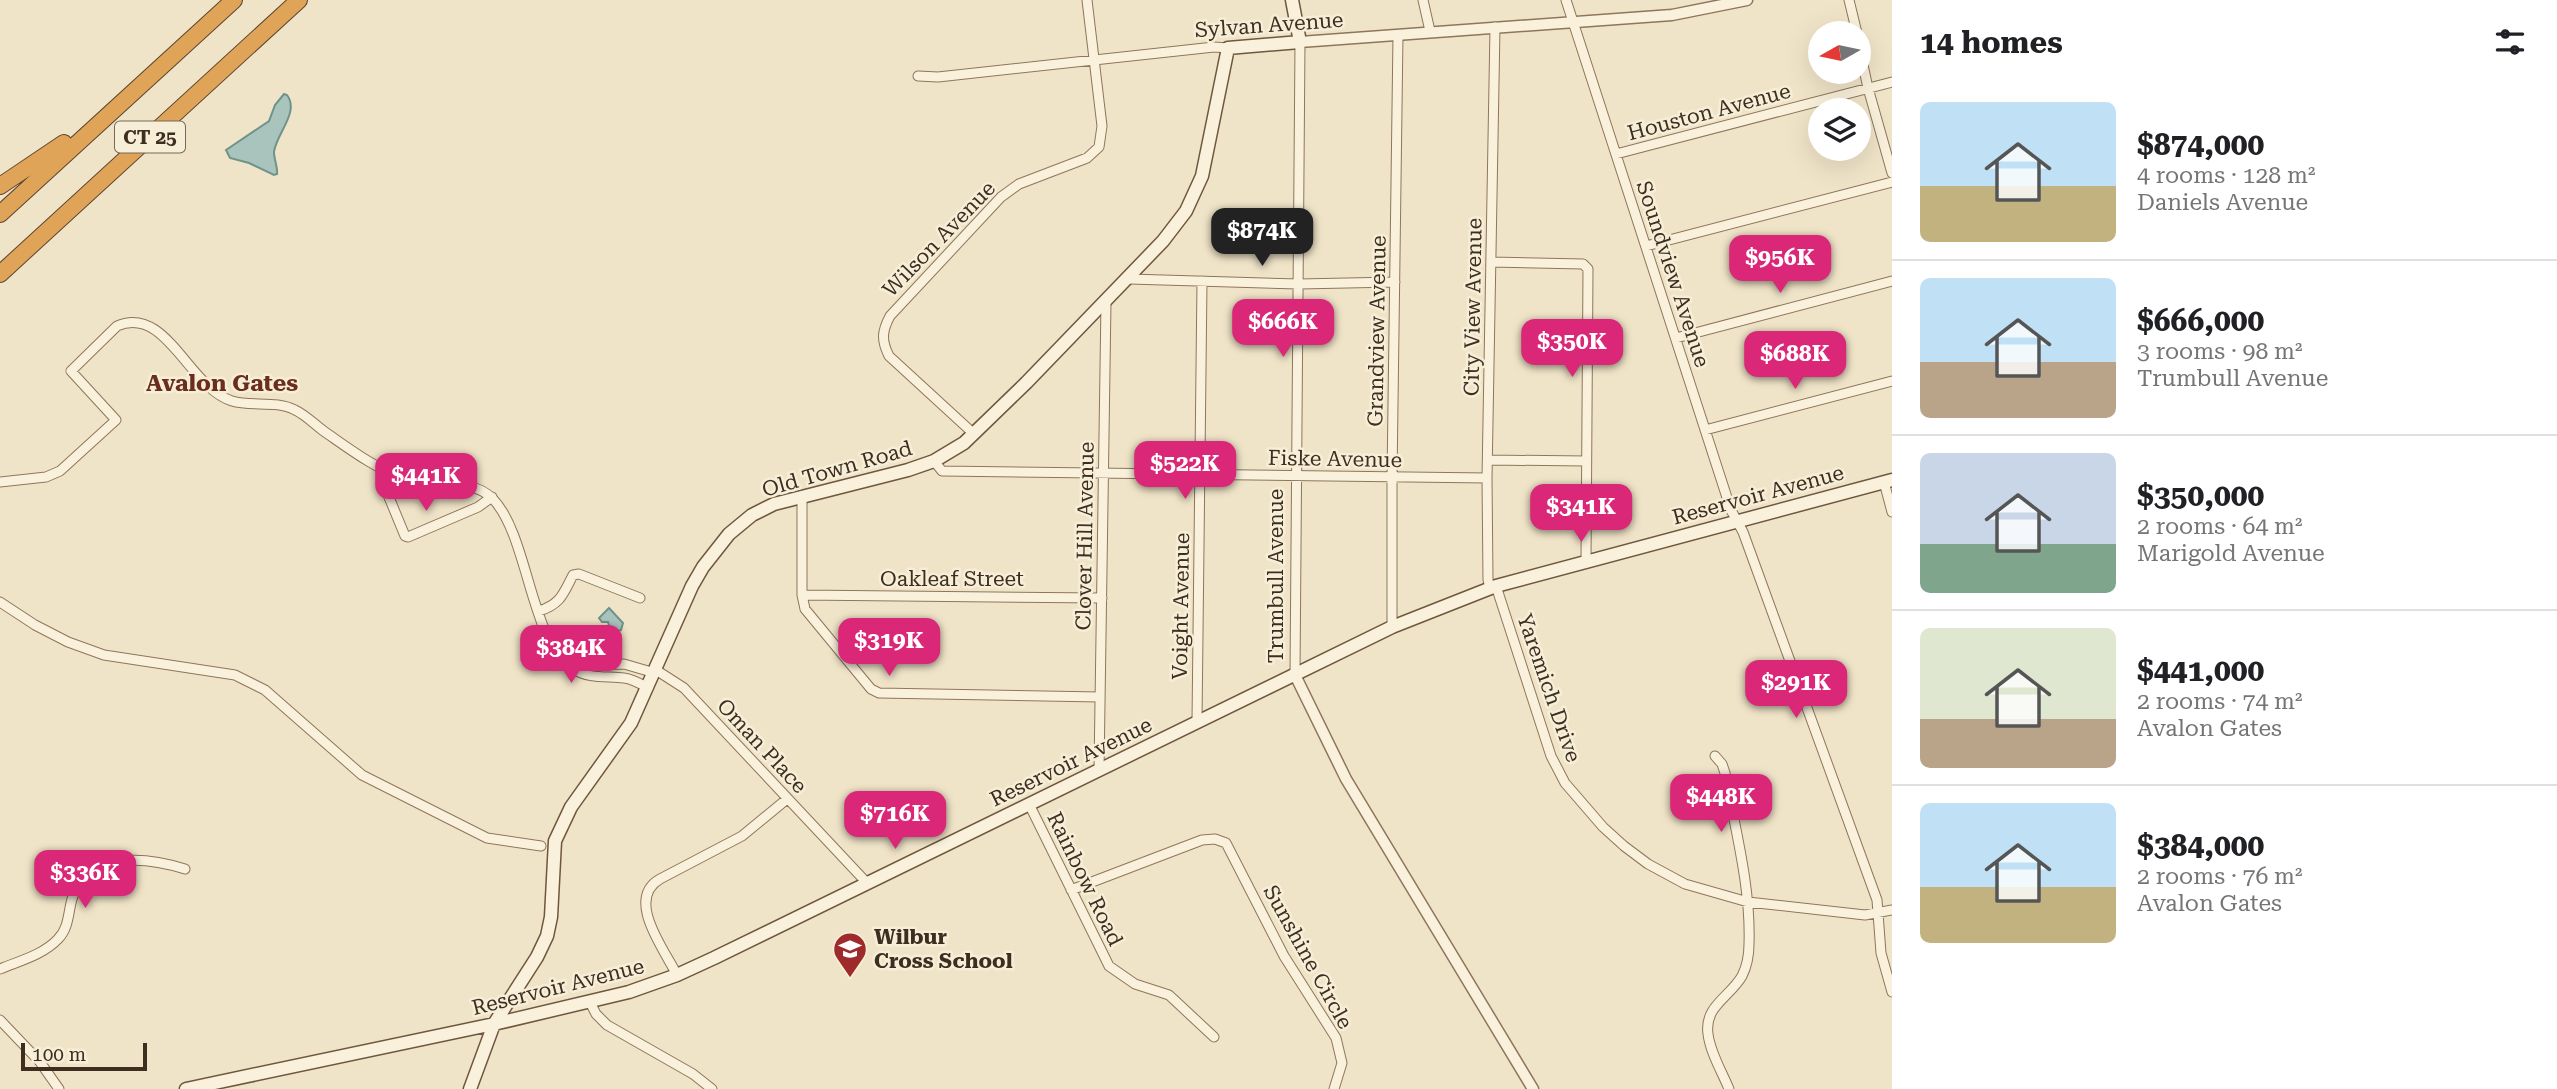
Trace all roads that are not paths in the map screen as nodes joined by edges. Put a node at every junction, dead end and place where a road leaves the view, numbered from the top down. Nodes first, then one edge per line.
1 (234, 0) edge
2 (299, 0) edge
3 (1087, 0) edge
4 (1292, 0) edge
5 (1423, 0) edge
6 (1566, 0) edge
7 (1747, 0) edge
8 (1849, 0) edge
9 (1854, 21) edge
10 (1574, 22) junction
11 (1495, 27) junction
12 (1430, 32) junction
13 (1398, 34) junction
14 (1300, 42) junction
15 (1228, 48) junction
16 (1095, 60) junction
17 (918, 76) dead end
18 (149, 77) junction
19 (1892, 82) edge
20 (1867, 84) edge
21 (1868, 88) junction
22 (1616, 154) junction
23 (1892, 173) edge
24 (1892, 182) edge
25 (0, 186) edge
26 (0, 214) edge
27 (1646, 246) junction
28 (1492, 262) junction
29 (4, 271) edge
30 (1129, 279) junction
31 (1202, 281) junction
32 (1892, 281) edge
33 (1395, 282) junction
34 (1299, 284) junction
35 (1106, 302) junction
36 (1676, 338) junction
37 (1892, 381) edge
38 (1705, 430) junction
39 (974, 434) junction
40 (1488, 460) junction
41 (934, 461) junction
42 (1586, 461) junction
43 (386, 471) junction
44 (1103, 473) junction
45 (1296, 475) junction
46 (1200, 476) junction
47 (1392, 478) junction
48 (1487, 478) junction
49 (1888, 481) edge
50 (0, 482) edge
51 (492, 497) junction
52 (803, 497) junction
53 (1892, 512) edge
54 (1738, 520) junction
55 (1586, 560) junction
56 (1493, 587) junction
57 (802, 595) junction
58 (640, 598) dead end
59 (1102, 598) junction
60 (0, 602) edge
61 (539, 611) junction
62 (543, 623) junction
63 (1392, 627) junction
64 (656, 671) junction
65 (1295, 675) junction
66 (648, 688) junction
67 (1100, 696) junction
68 (1197, 722) junction
69 (1714, 755) dead end
70 (1099, 770) junction
71 (787, 799) junction
72 (1029, 804) junction
73 (541, 846) dead end
74 (185, 869) dead end
75 (867, 883) junction
76 (1071, 890) junction
77 (1748, 902) junction
78 (1892, 910) edge
79 (1878, 912) junction
80 (0, 970) edge
81 (677, 975) junction
82 (1892, 992) edge
83 (590, 1002) junction
84 (0, 1020) edge
85 (494, 1024) junction
86 (1214, 1037) dead end
87 (59, 1089) edge
88 (186, 1089) edge
89 (470, 1089) edge
90 (712, 1089) edge
91 (1334, 1089) edge
92 (1533, 1089) edge
93 (1729, 1089) edge

1 - 18 highway, CT 25
2 - 29 highway, CT 25
3 - 16 street, Wilson Avenue
4 - 14 main road
5 - 12 street
6 - 10 street, Soundview Avenue
7 - 10 street, Sylvan Avenue
8 - 9 street
10 - 11 street, Sylvan Avenue
10 - 22 street, Soundview Avenue
11 - 12 street, Sylvan Avenue
11 - 28 street, City View Avenue
12 - 13 street, Sylvan Avenue
13 - 14 street, Sylvan Avenue
13 - 33 street, Grandview Avenue
14 - 15 main road, Sylvan Avenue
14 - 34 street, Trumbull Avenue
15 - 16 street, Sylvan Avenue
15 - 30 main road, Old Town Road
16 - 17 street, Sylvan Avenue
16 - 39 street, Wilson Avenue
18 - 25 highway
18 - 26 highway, CT 25
19 - 21 street, Houston Avenue
20 - 21 street
21 - 22 street, Houston Avenue
21 - 23 street
22 - 27 street, Soundview Avenue
24 - 27 street
27 - 36 street, Soundview Avenue
28 - 40 street, City View Avenue
28 - 42 street
30 - 31 street
30 - 35 main road, Old Town Road
31 - 34 street
31 - 46 street, Voight Avenue
32 - 36 street
33 - 34 street
33 - 47 street, Grandview Avenue
34 - 45 street, Trumbull Avenue
35 - 39 main road, Old Town Road
35 - 44 street, Clover Hill Avenue
36 - 38 street, Soundview Avenue
37 - 38 street
38 - 54 street, Soundview Avenue
39 - 41 main road, Old Town Road
40 - 42 street
40 - 48 street, City View Avenue
41 - 44 street, Fiske Avenue
41 - 52 main road, Old Town Road
42 - 55 street
43 - 50 street
43 - 51 street
43 - 51 street
44 - 46 street, Fiske Avenue
44 - 59 street, Clover Hill Avenue
45 - 46 street, Fiske Avenue
45 - 47 street, Fiske Avenue
45 - 65 street, Trumbull Avenue
46 - 68 street, Voight Avenue
47 - 48 street, Fiske Avenue
47 - 63 street, Grandview Avenue
48 - 56 street, City View Avenue
49 - 53 street
49 - 54 main road, Reservoir Avenue
51 - 61 street
52 - 57 street
52 - 64 main road, Old Town Road
54 - 55 main road, Reservoir Avenue
54 - 79 street, Soundview Avenue
55 - 56 main road, Reservoir Avenue
56 - 63 main road, Reservoir Avenue
56 - 77 street, Yaremich Drive
57 - 59 street, Oakleaf Street
57 - 67 street
58 - 61 street
59 - 67 street, Clover Hill Avenue
60 - 73 street
61 - 62 street
62 - 64 street
62 - 66 street
63 - 65 main road, Reservoir Avenue
64 - 66 main road, Old Town Road
64 - 71 street, Oman Place
65 - 68 main road, Reservoir Avenue
65 - 92 street, Trumbull Avenue
66 - 85 main road, Old Town Road
67 - 70 street, Clover Hill Avenue
68 - 70 main road, Reservoir Avenue
69 - 77 street
70 - 72 main road, Reservoir Avenue
71 - 75 street, Oman Place
71 - 81 street
72 - 75 main road, Reservoir Avenue
72 - 76 street, Rainbow Road
74 - 80 street
75 - 81 main road, Reservoir Avenue
76 - 86 street, Rainbow Road
76 - 91 street, Sunshine Circle
77 - 79 street, Yaremich Drive
77 - 93 street
78 - 79 street, Yaremich Drive
79 - 82 street, Soundview Avenue
81 - 83 main road, Reservoir Avenue
83 - 85 main road, Reservoir Avenue
83 - 90 street
84 - 87 street
85 - 88 main road, Reservoir Avenue
85 - 89 main road, Old Town Road

